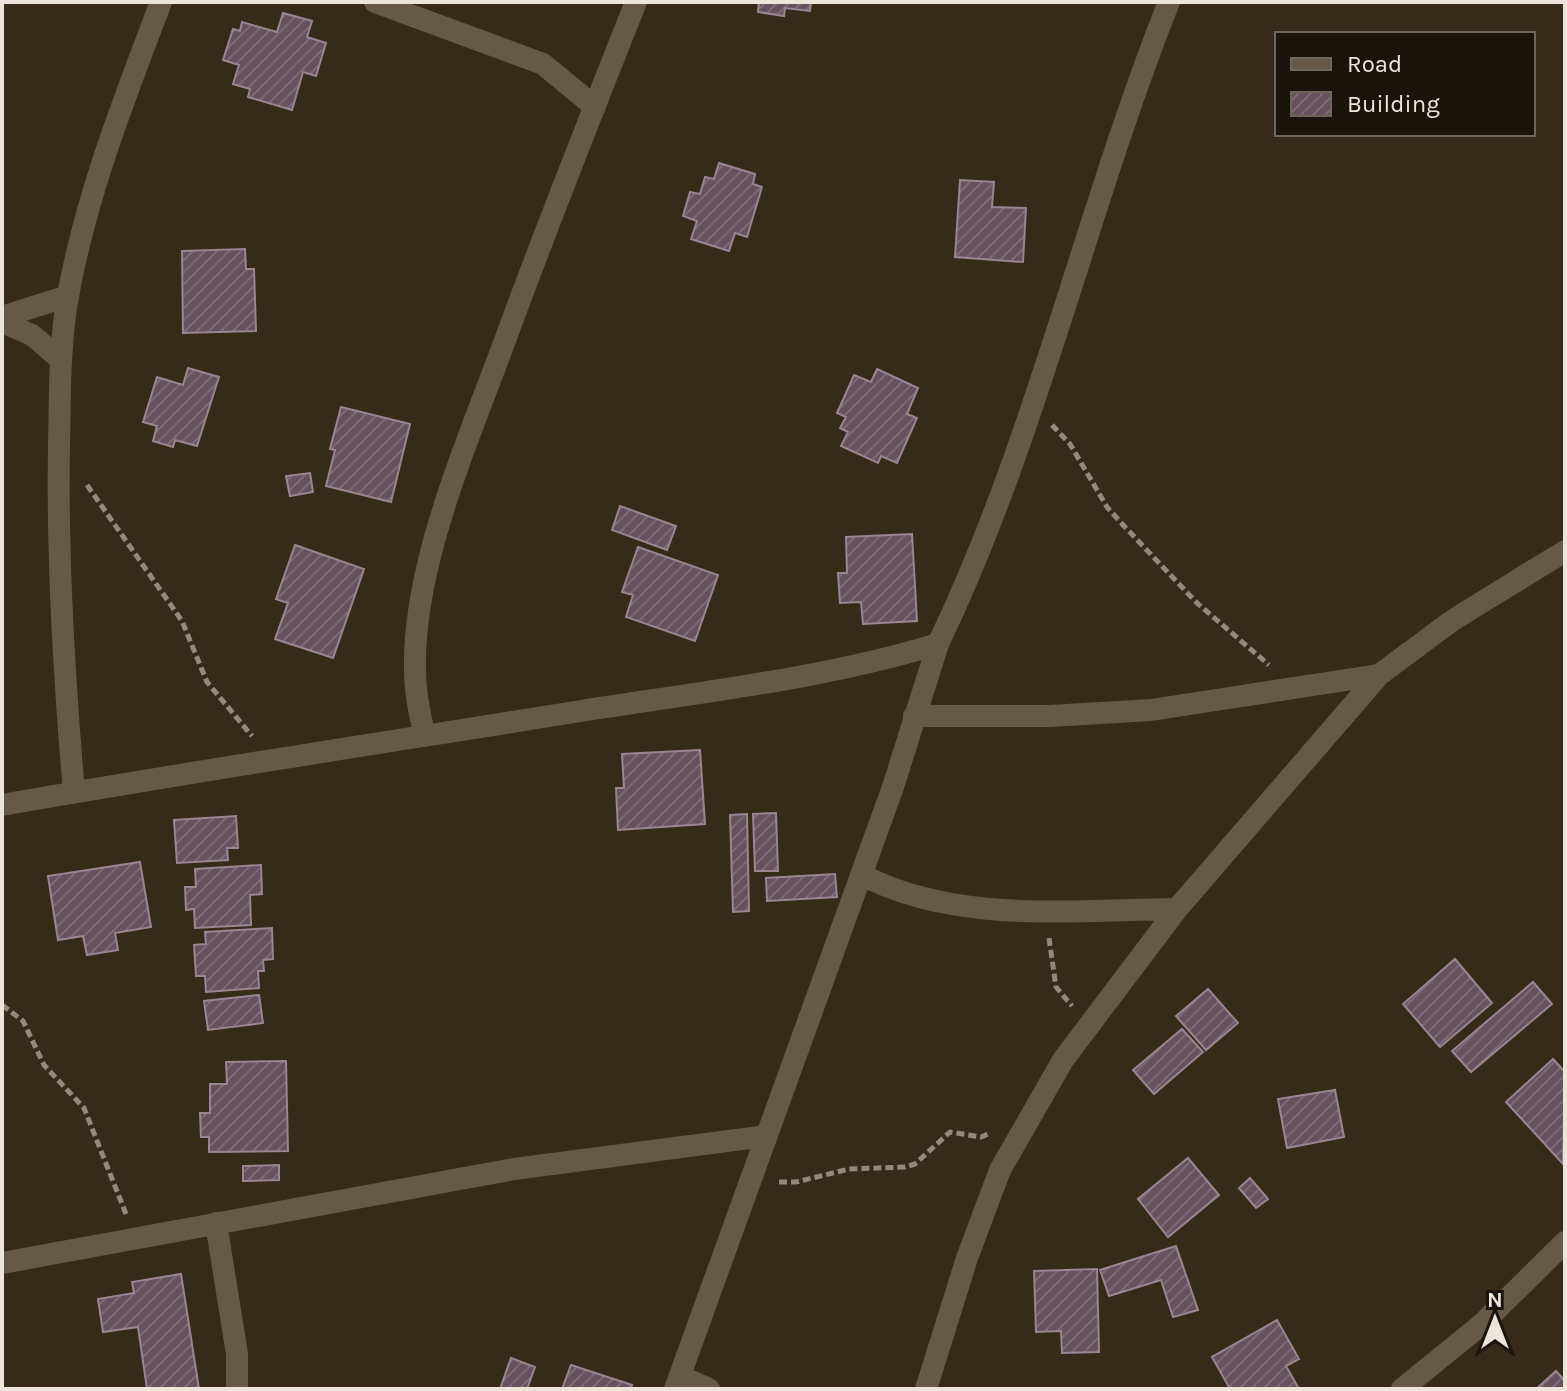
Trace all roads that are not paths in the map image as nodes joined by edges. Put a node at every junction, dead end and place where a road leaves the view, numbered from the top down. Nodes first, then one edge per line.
1 (161, 2) edge
2 (375, 2) edge
3 (636, 2) edge
4 (1169, 2) edge
5 (595, 107) junction
6 (68, 296) junction
7 (2, 319) edge
8 (60, 359) junction
9 (1565, 551) edge
10 (938, 644) junction
11 (1379, 675) junction
12 (914, 716) junction
13 (424, 736) junction
14 (74, 792) junction
15 (2, 805) edge
16 (862, 875) junction
17 (1177, 909) junction
18 (766, 1136) junction
19 (216, 1223) junction
20 (1565, 1242) edge
21 (2, 1263) edge
22 (677, 1382) edge
23 (237, 1389) edge
24 (709, 1389) edge
25 (926, 1389) edge
26 (1402, 1389) edge

1 - 6 street
2 - 5 street
3 - 5 street
4 - 10 street
5 - 13 street
6 - 7 street
6 - 8 street
7 - 8 street
8 - 14 street
9 - 11 street
10 - 12 street
10 - 13 street
11 - 12 street
11 - 17 street
12 - 16 street
13 - 14 street
14 - 15 street
16 - 17 street
16 - 18 street
17 - 25 street
18 - 19 street
18 - 22 street
19 - 21 street
19 - 23 street
20 - 26 street
22 - 24 street

